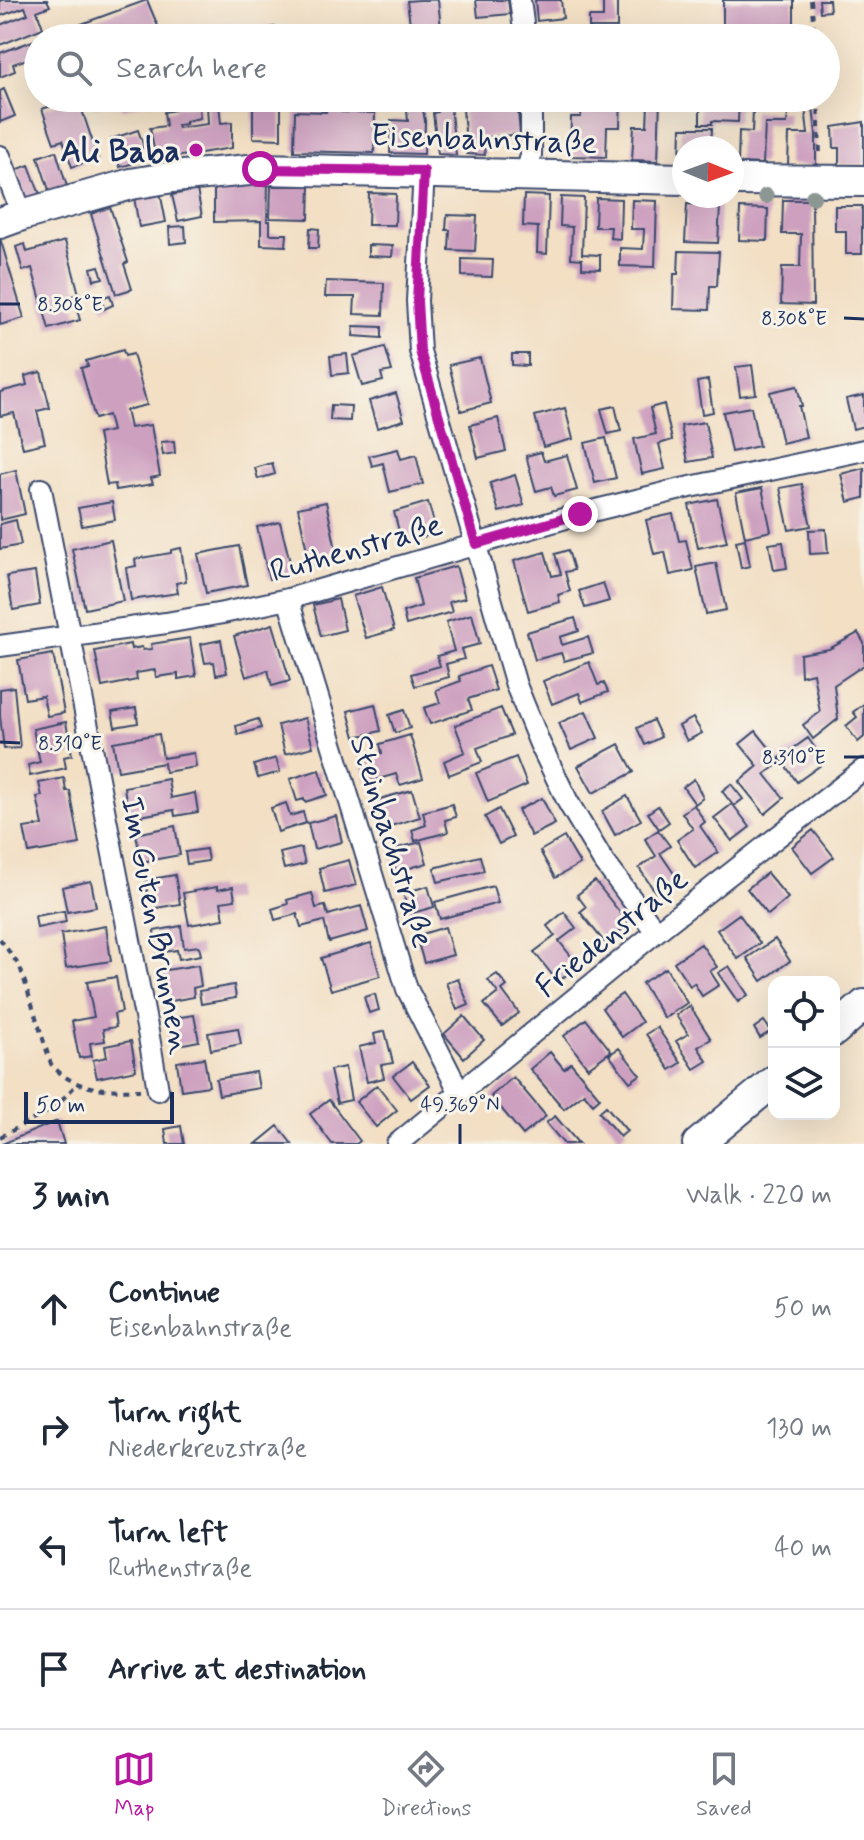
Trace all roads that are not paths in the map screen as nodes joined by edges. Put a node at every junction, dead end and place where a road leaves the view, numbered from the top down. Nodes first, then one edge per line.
1 (520, 0) edge
2 (523, 24) edge
3 (531, 112) edge
4 (0, 156) edge
5 (424, 171) junction
6 (526, 175) junction
7 (672, 179) edge
8 (744, 180) edge
9 (864, 181) edge
10 (11, 219) edge
11 (864, 450) edge
12 (41, 489) dead end
13 (476, 544) junction
14 (288, 599) junction
15 (70, 635) junction
16 (0, 646) edge
17 (864, 769) edge
18 (656, 932) junction
19 (864, 1005) edge
20 (840, 1026) edge
21 (768, 1086) edge
22 (158, 1090) road end
23 (460, 1093) junction
24 (397, 1144) edge
25 (698, 1144) edge

1 - 2 street
3 - 6 street
4 - 10 street
5 - 6 main road, Eisenbahnstraße
5 - 10 main road, Eisenbahnstraße
5 - 13 street
6 - 7 main road, Eisenbahnstraße
8 - 9 main road
11 - 13 street, Ruthenstraße
12 - 15 street, Im Guten Brunnen
13 - 14 street, Ruthenstraße
13 - 18 street
14 - 15 street, Ruthenstraße
14 - 23 street, Steinbachstraße
15 - 16 street, Ruthenstraße
15 - 22 street, Im Guten Brunnen
17 - 18 street, Friedenstraße
18 - 23 street, Friedenstraße
19 - 20 main road
21 - 25 main road
23 - 24 street, Friedenstraße

